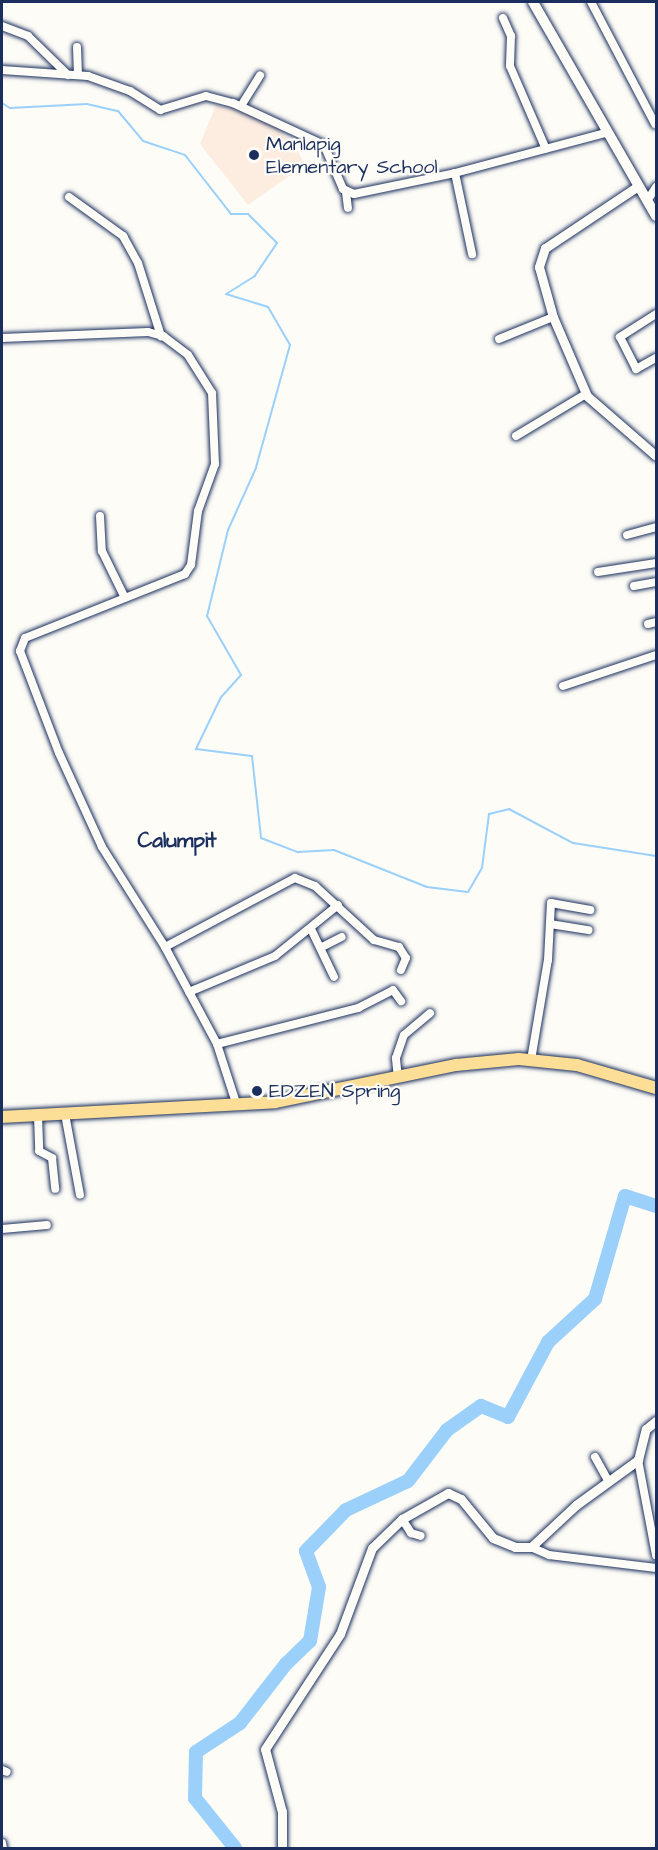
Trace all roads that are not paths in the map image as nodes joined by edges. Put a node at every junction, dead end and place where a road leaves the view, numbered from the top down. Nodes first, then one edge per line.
1 (533, 2) edge
2 (591, 2) edge
3 (503, 18) dead end
4 (2, 26) edge
5 (77, 47) dead end
6 (2, 70) edge
7 (68, 75) junction
8 (78, 75) junction
9 (260, 76) dead end
10 (241, 106) junction
11 (653, 111) edge
12 (656, 124) edge
13 (605, 133) junction
14 (546, 149) junction
15 (455, 173) junction
16 (638, 186) junction
17 (657, 187) edge
18 (346, 192) junction
19 (69, 197) dead end
20 (647, 201) junction
21 (348, 208) dead end
22 (657, 216) edge
23 (471, 254) dead end
24 (657, 314) edge
25 (553, 317) junction
26 (161, 336) junction
27 (2, 339) edge
28 (499, 339) dead end
29 (657, 358) edge
30 (586, 394) junction
31 (516, 436) dead end
32 (657, 456) edge
33 (100, 516) dead end
34 (657, 527) edge
35 (627, 534) dead end
36 (657, 563) edge
37 (598, 572) dead end
38 (657, 582) edge
39 (634, 586) dead end
40 (125, 598) junction
41 (657, 655) edge
42 (563, 686) dead end
43 (338, 905) junction
44 (590, 910) dead end
45 (550, 924) junction
46 (310, 929) junction
47 (589, 930) dead end
48 (342, 937) dead end
49 (165, 946) junction
50 (322, 947) junction
51 (401, 970) dead end
52 (334, 977) dead end
53 (189, 993) junction
54 (401, 1001) dead end
55 (430, 1014) dead end
56 (217, 1044) junction
57 (531, 1060) junction
58 (398, 1078) junction
59 (657, 1088) edge
60 (237, 1106) junction
61 (65, 1114) junction
62 (38, 1115) junction
63 (2, 1117) edge
64 (55, 1189) dead end
65 (80, 1195) dead end
66 (46, 1225) dead end
67 (2, 1229) edge
68 (657, 1421) edge
69 (595, 1457) dead end
70 (638, 1460) junction
71 (609, 1482) junction
72 (402, 1519) junction
73 (421, 1536) dead end
74 (531, 1547) junction
75 (657, 1555) edge
76 (657, 1568) edge
77 (2, 1843) edge
78 (3, 1848) edge
79 (282, 1848) edge

1 - 13 main road
2 - 11 street
3 - 14 street
4 - 7 street
5 - 8 street
6 - 7 street
7 - 8 street
8 - 10 street
9 - 10 street
10 - 18 street
11 - 12 street
13 - 14 street
13 - 16 main road
14 - 15 street
15 - 18 street
15 - 23 street
16 - 20 main road
16 - 25 street
17 - 20 street
18 - 21 street
19 - 26 street
20 - 22 main road
24 - 29 street
25 - 28 street
25 - 30 street
26 - 27 street
26 - 40 street
30 - 31 street
30 - 32 street
33 - 40 street
34 - 35 street
36 - 37 street
38 - 39 street
40 - 49 street
41 - 42 street
43 - 46 street
43 - 49 street
43 - 51 street
44 - 45 street
45 - 47 street
45 - 57 street
46 - 50 street
46 - 53 street
48 - 50 street
49 - 53 street
50 - 52 street
53 - 56 street
54 - 56 street
55 - 58 street
56 - 60 street
57 - 58 main road
57 - 59 main road
58 - 60 main road
60 - 61 main road
61 - 62 main road
61 - 65 street
62 - 63 main road
62 - 64 street
66 - 67 street
68 - 70 street
69 - 71 street
70 - 71 street
70 - 75 street
71 - 74 street
72 - 73 street
72 - 74 street
72 - 79 street
74 - 76 street
77 - 78 street

